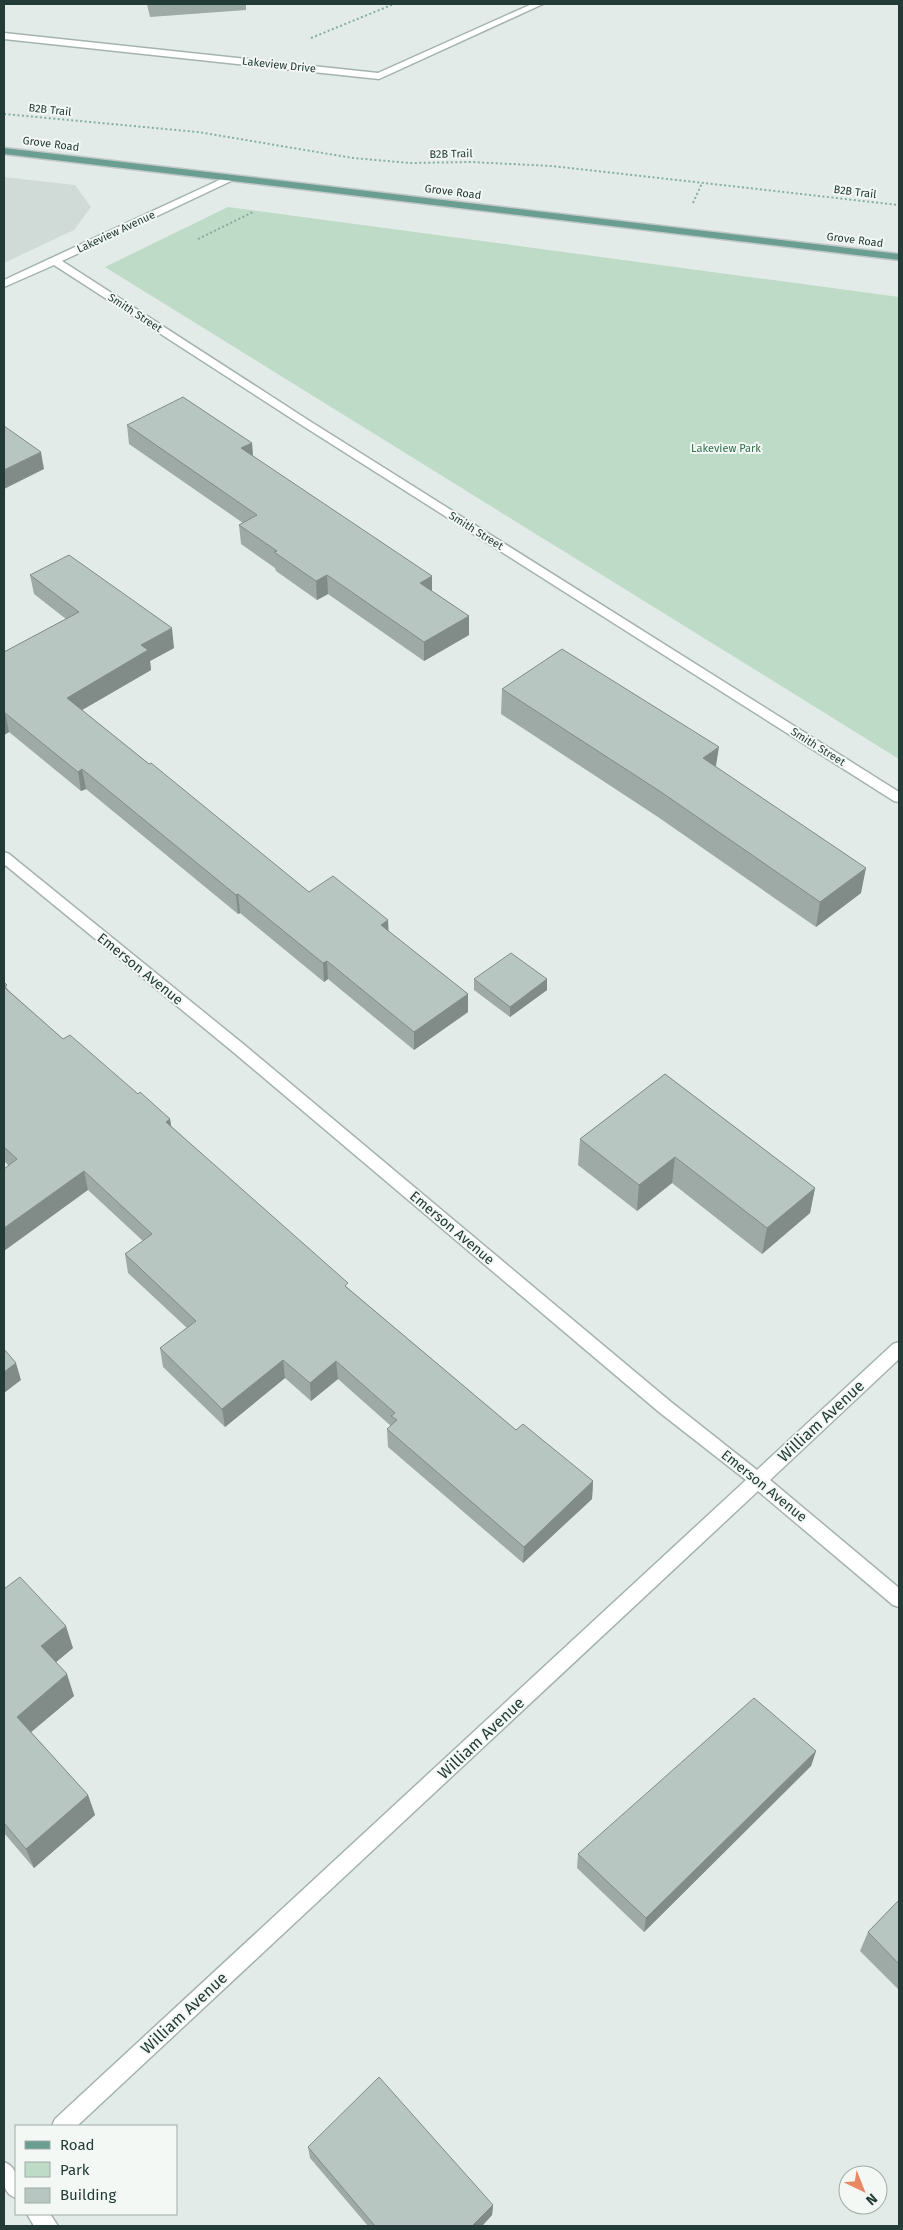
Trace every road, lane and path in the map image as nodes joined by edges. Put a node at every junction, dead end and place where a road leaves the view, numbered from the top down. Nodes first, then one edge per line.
1 (540, 4) edge
2 (4, 36) edge
3 (4, 114) edge
4 (4, 151) edge
5 (228, 179) junction
6 (702, 183) junction
7 (692, 205) dead end
8 (899, 205) edge
9 (258, 210) dead end
10 (198, 239) dead end
11 (899, 258) edge
12 (55, 261) junction
13 (4, 284) edge
14 (899, 798) edge
15 (4, 857) edge
16 (899, 1349) edge
17 (758, 1480) junction
18 (899, 1599) edge
19 (63, 2125) edge
20 (38, 2215) edge
21 (47, 2226) edge

1 - 2 street, Lakeview Drive
3 - 6 path, B2B Trail
4 - 5 main road, Grove Road
5 - 11 main road, Grove Road
5 - 12 street, Lakeview Avenue
6 - 7 path
6 - 8 path, B2B Trail
9 - 10 path
12 - 13 street, Lakeview Avenue
12 - 14 street, Smith Street
15 - 17 street, Emerson Avenue
16 - 17 street, William Avenue
17 - 18 street, Emerson Avenue
17 - 19 street, William Avenue
20 - 21 street

